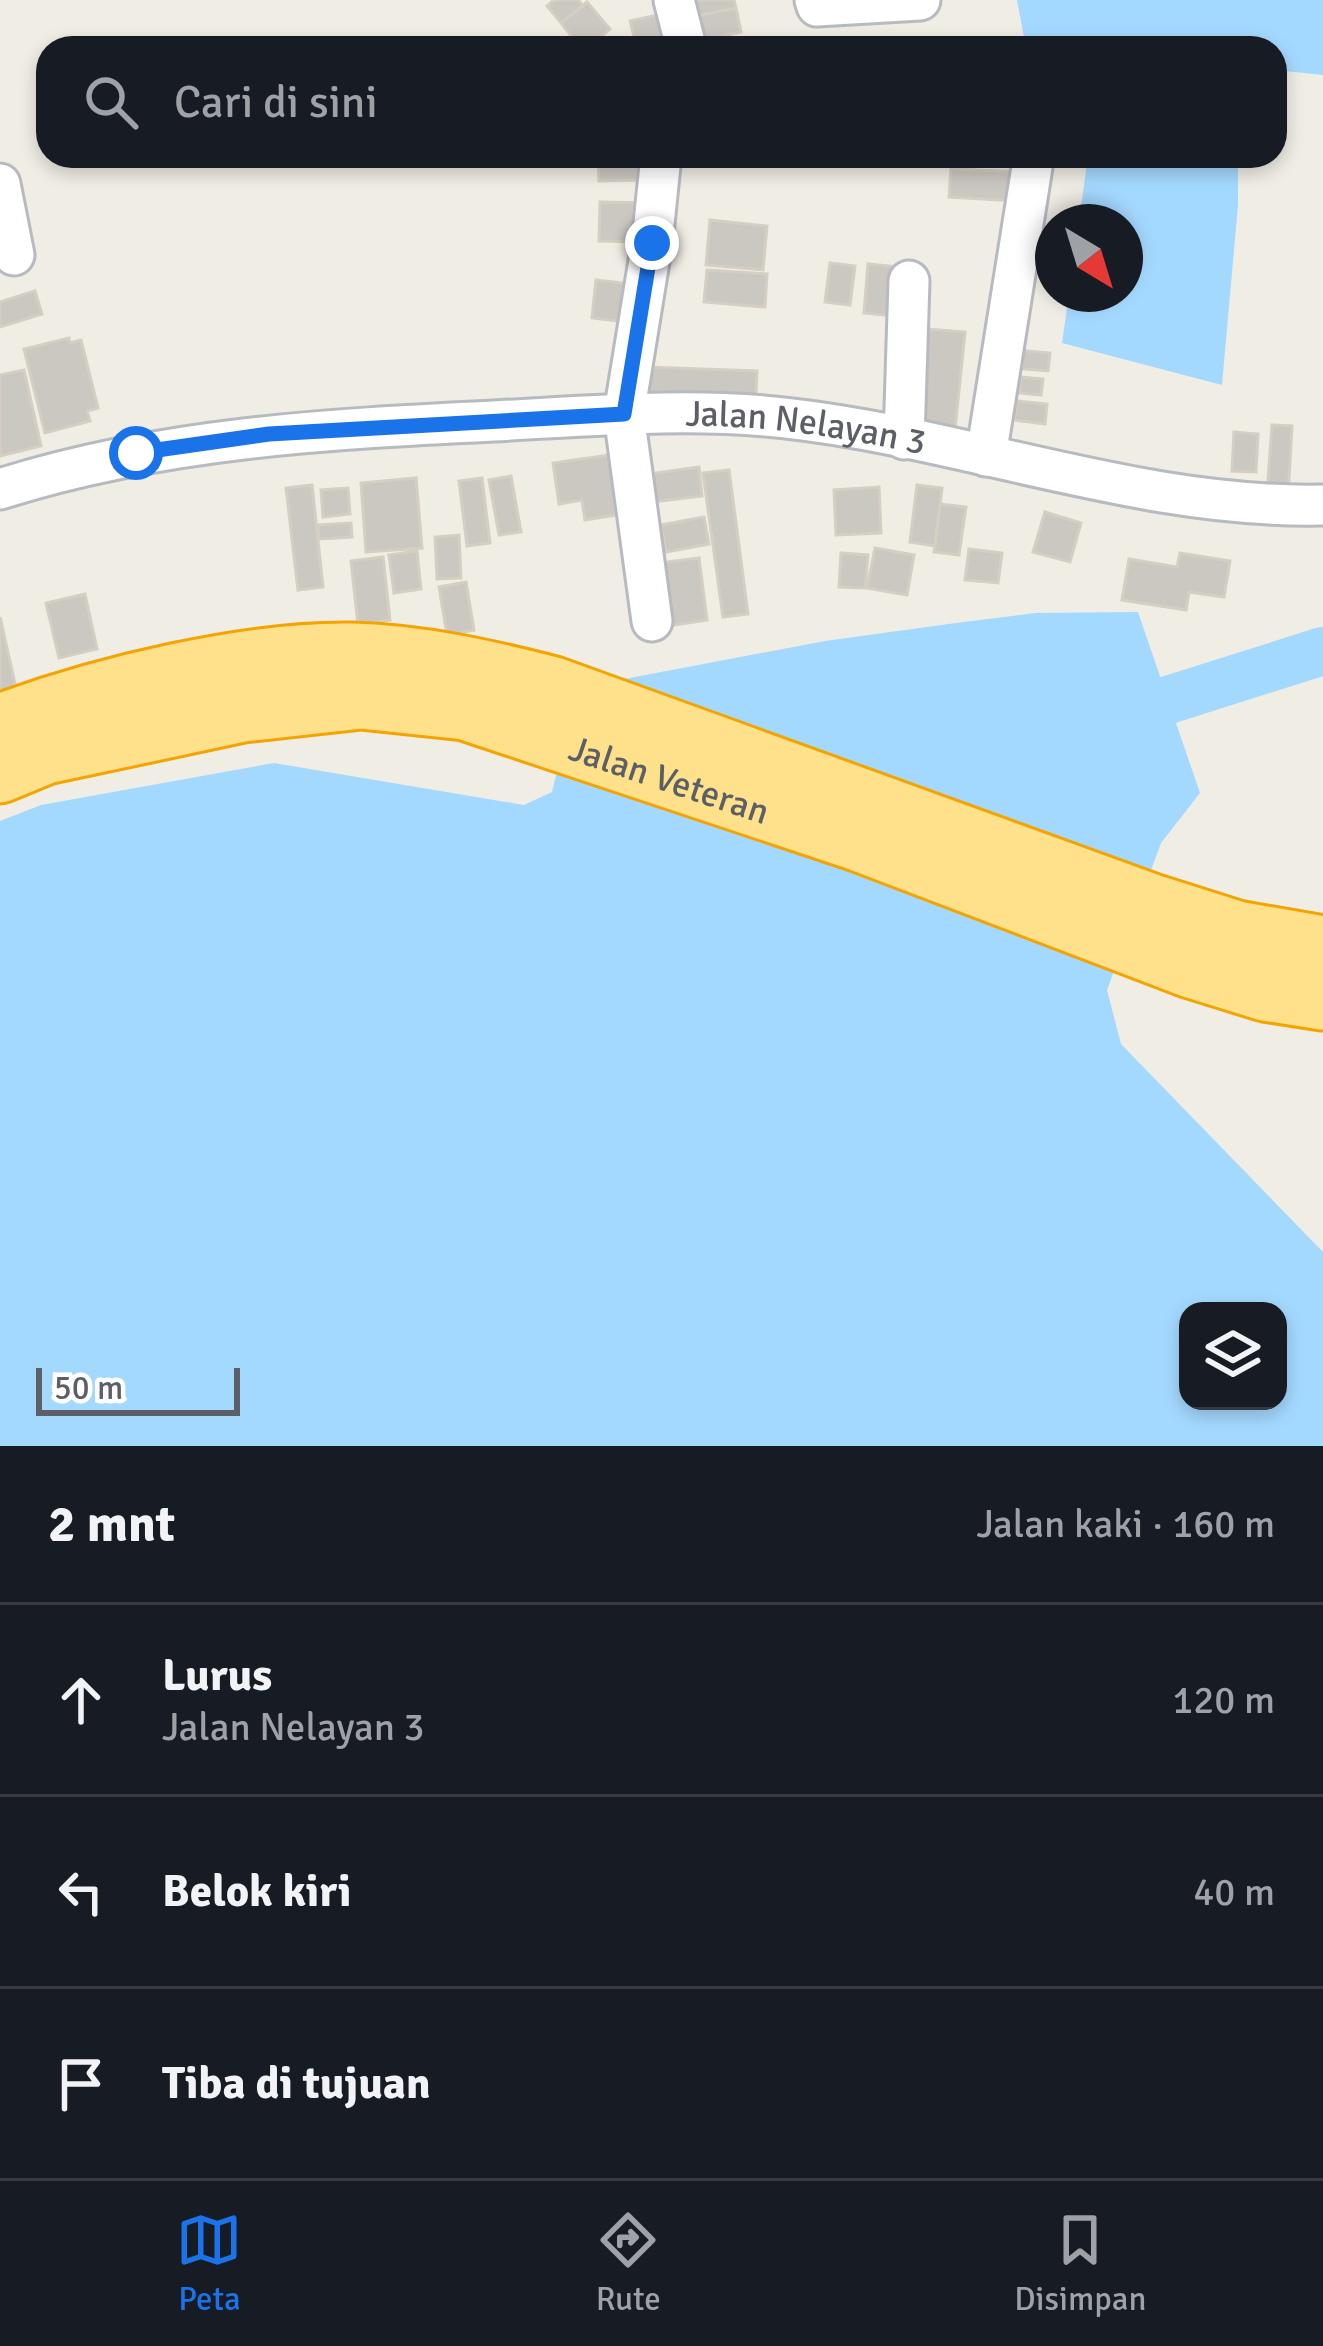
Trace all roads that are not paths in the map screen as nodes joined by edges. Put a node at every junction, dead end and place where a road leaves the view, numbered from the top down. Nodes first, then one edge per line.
1 (674, 0) edge
2 (815, 0) edge
3 (920, 0) edge
4 (683, 36) edge
5 (660, 168) edge
6 (1032, 168) edge
7 (0, 184) edge
8 (14, 255) dead end
9 (909, 281) dead end
10 (624, 414) junction
11 (904, 439) junction
12 (986, 456) junction
13 (0, 489) edge
14 (1323, 505) edge
15 (652, 620) dead end
16 (547, 711) junction
17 (0, 723) edge
18 (0, 774) edge
19 (1148, 928) junction
20 (1323, 945) edge
21 (1323, 1001) edge

1 - 4 street
2 - 3 street
5 - 10 street
6 - 12 street
7 - 8 street
9 - 11 street
10 - 11 street, Jalan Nelayan 3
10 - 13 street, Jalan Nelayan 3
10 - 15 street
11 - 12 street, Jalan Nelayan 3
12 - 14 street, Jalan Nelayan 3
16 - 17 highway, Jalan Veteran
16 - 18 highway, Jalan Veteran
16 - 19 highway, Jalan Veteran
19 - 20 highway, Jalan Veteran
19 - 21 highway, Jalan Veteran

